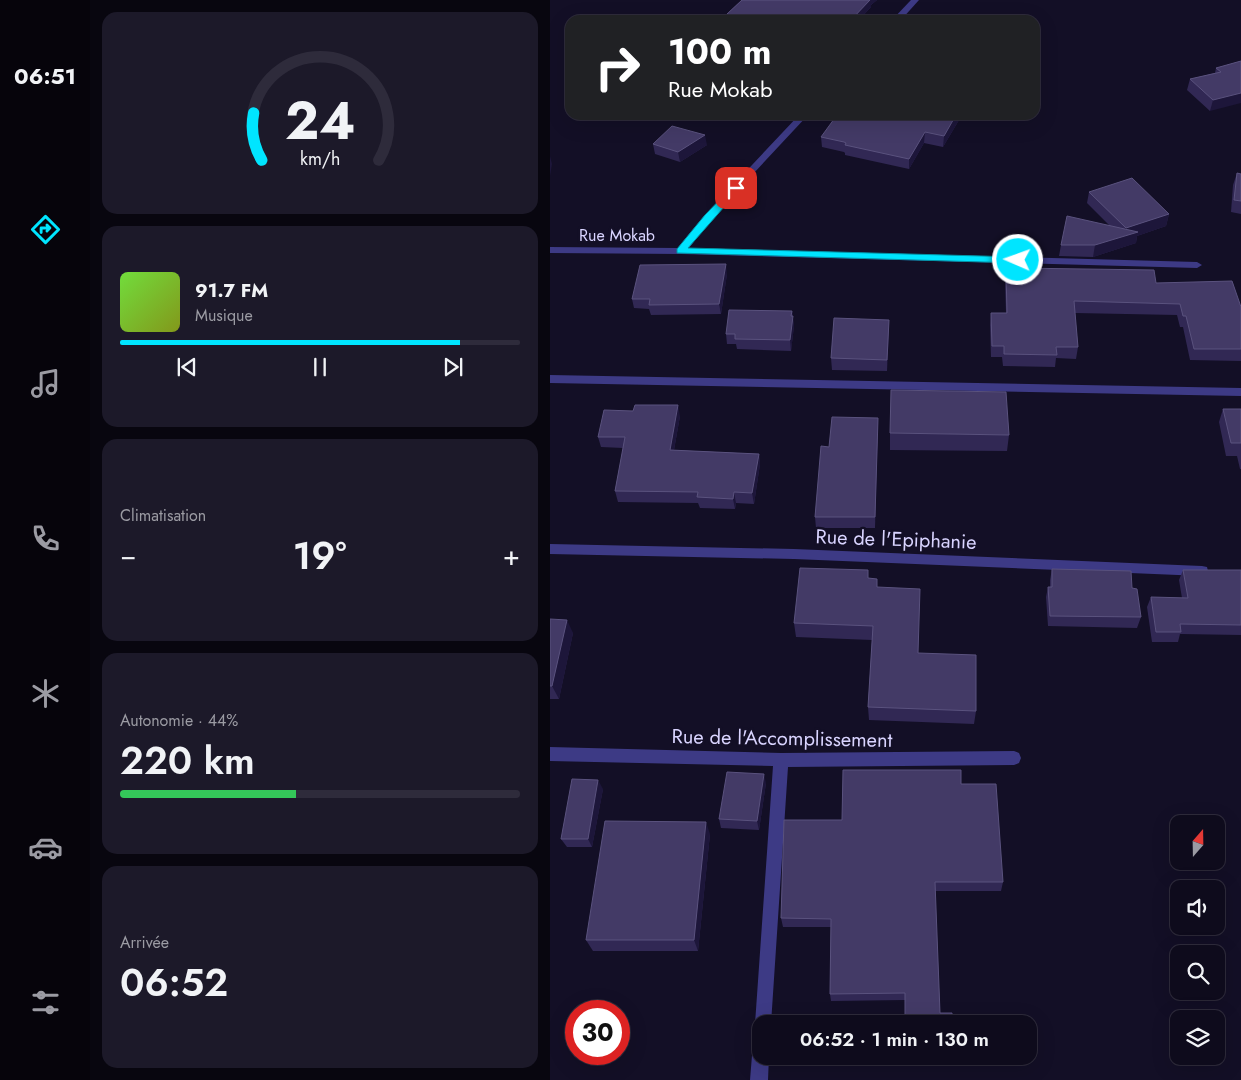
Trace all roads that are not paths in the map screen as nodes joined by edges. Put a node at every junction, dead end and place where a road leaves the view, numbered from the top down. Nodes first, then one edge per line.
1 (915, 0) edge
2 (901, 15) edge
3 (799, 120) edge
4 (550, 250) edge
5 (680, 251) junction
6 (1197, 265) dead end
7 (550, 379) edge
8 (1241, 392) edge
9 (550, 549) edge
10 (1211, 571) edge
11 (550, 754) edge
12 (1014, 758) dead end
13 (781, 760) junction
14 (764, 1015) edge
15 (759, 1065) edge
16 (758, 1080) edge

1 - 2 street
3 - 5 street, Rue Mokab
4 - 5 street, Rue Mokab
5 - 6 street
7 - 8 street
9 - 10 street, Rue de l'Epiphanie
11 - 13 street, Rue de l'Accomplissement
12 - 13 street, Rue de l'Accomplissement
13 - 14 street
15 - 16 street

